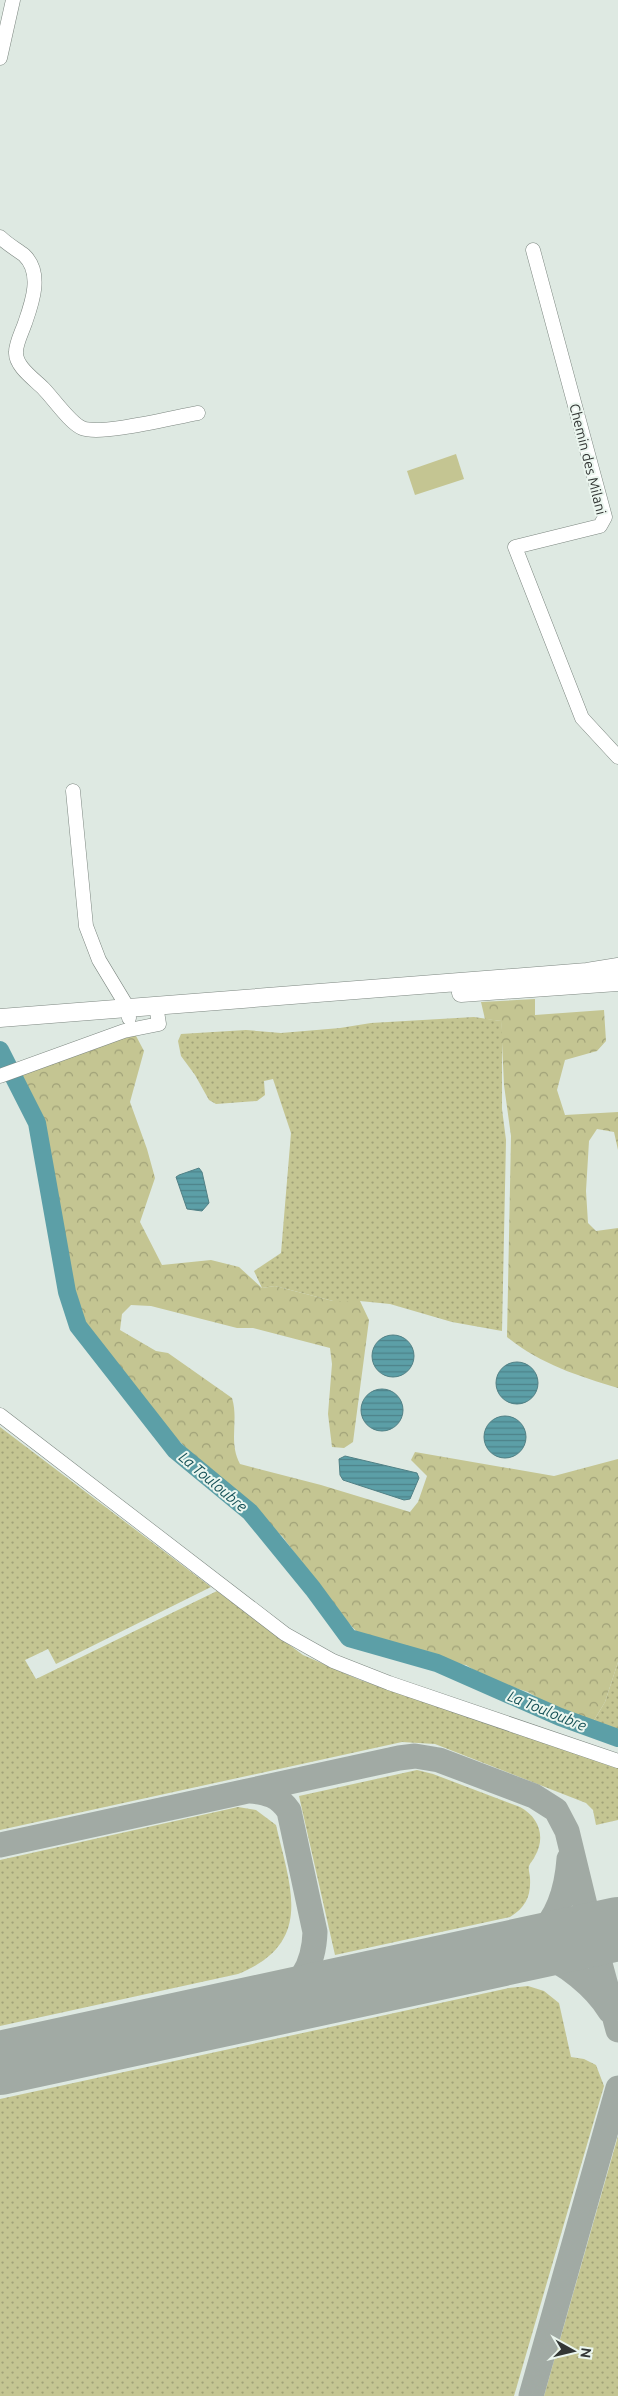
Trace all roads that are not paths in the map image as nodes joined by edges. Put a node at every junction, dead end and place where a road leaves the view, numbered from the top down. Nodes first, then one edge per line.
1 (13, 0) edge
2 (0, 58) edge
3 (0, 237) edge
4 (533, 250) dead end
5 (198, 413) dead end
6 (618, 757) edge
7 (73, 791) dead end
8 (618, 967) edge
9 (618, 982) edge
10 (157, 1011) junction
11 (129, 1013) junction
12 (0, 1018) edge
13 (0, 1028) edge
14 (0, 1076) edge
15 (0, 1415) edge
16 (618, 1761) edge

1 - 2 street
3 - 5 street
4 - 6 street, Chemin des Milani
7 - 11 street
8 - 10 main road
9 - 10 main road
10 - 11 main road
10 - 14 street
11 - 12 main road
11 - 13 main road
15 - 16 street

